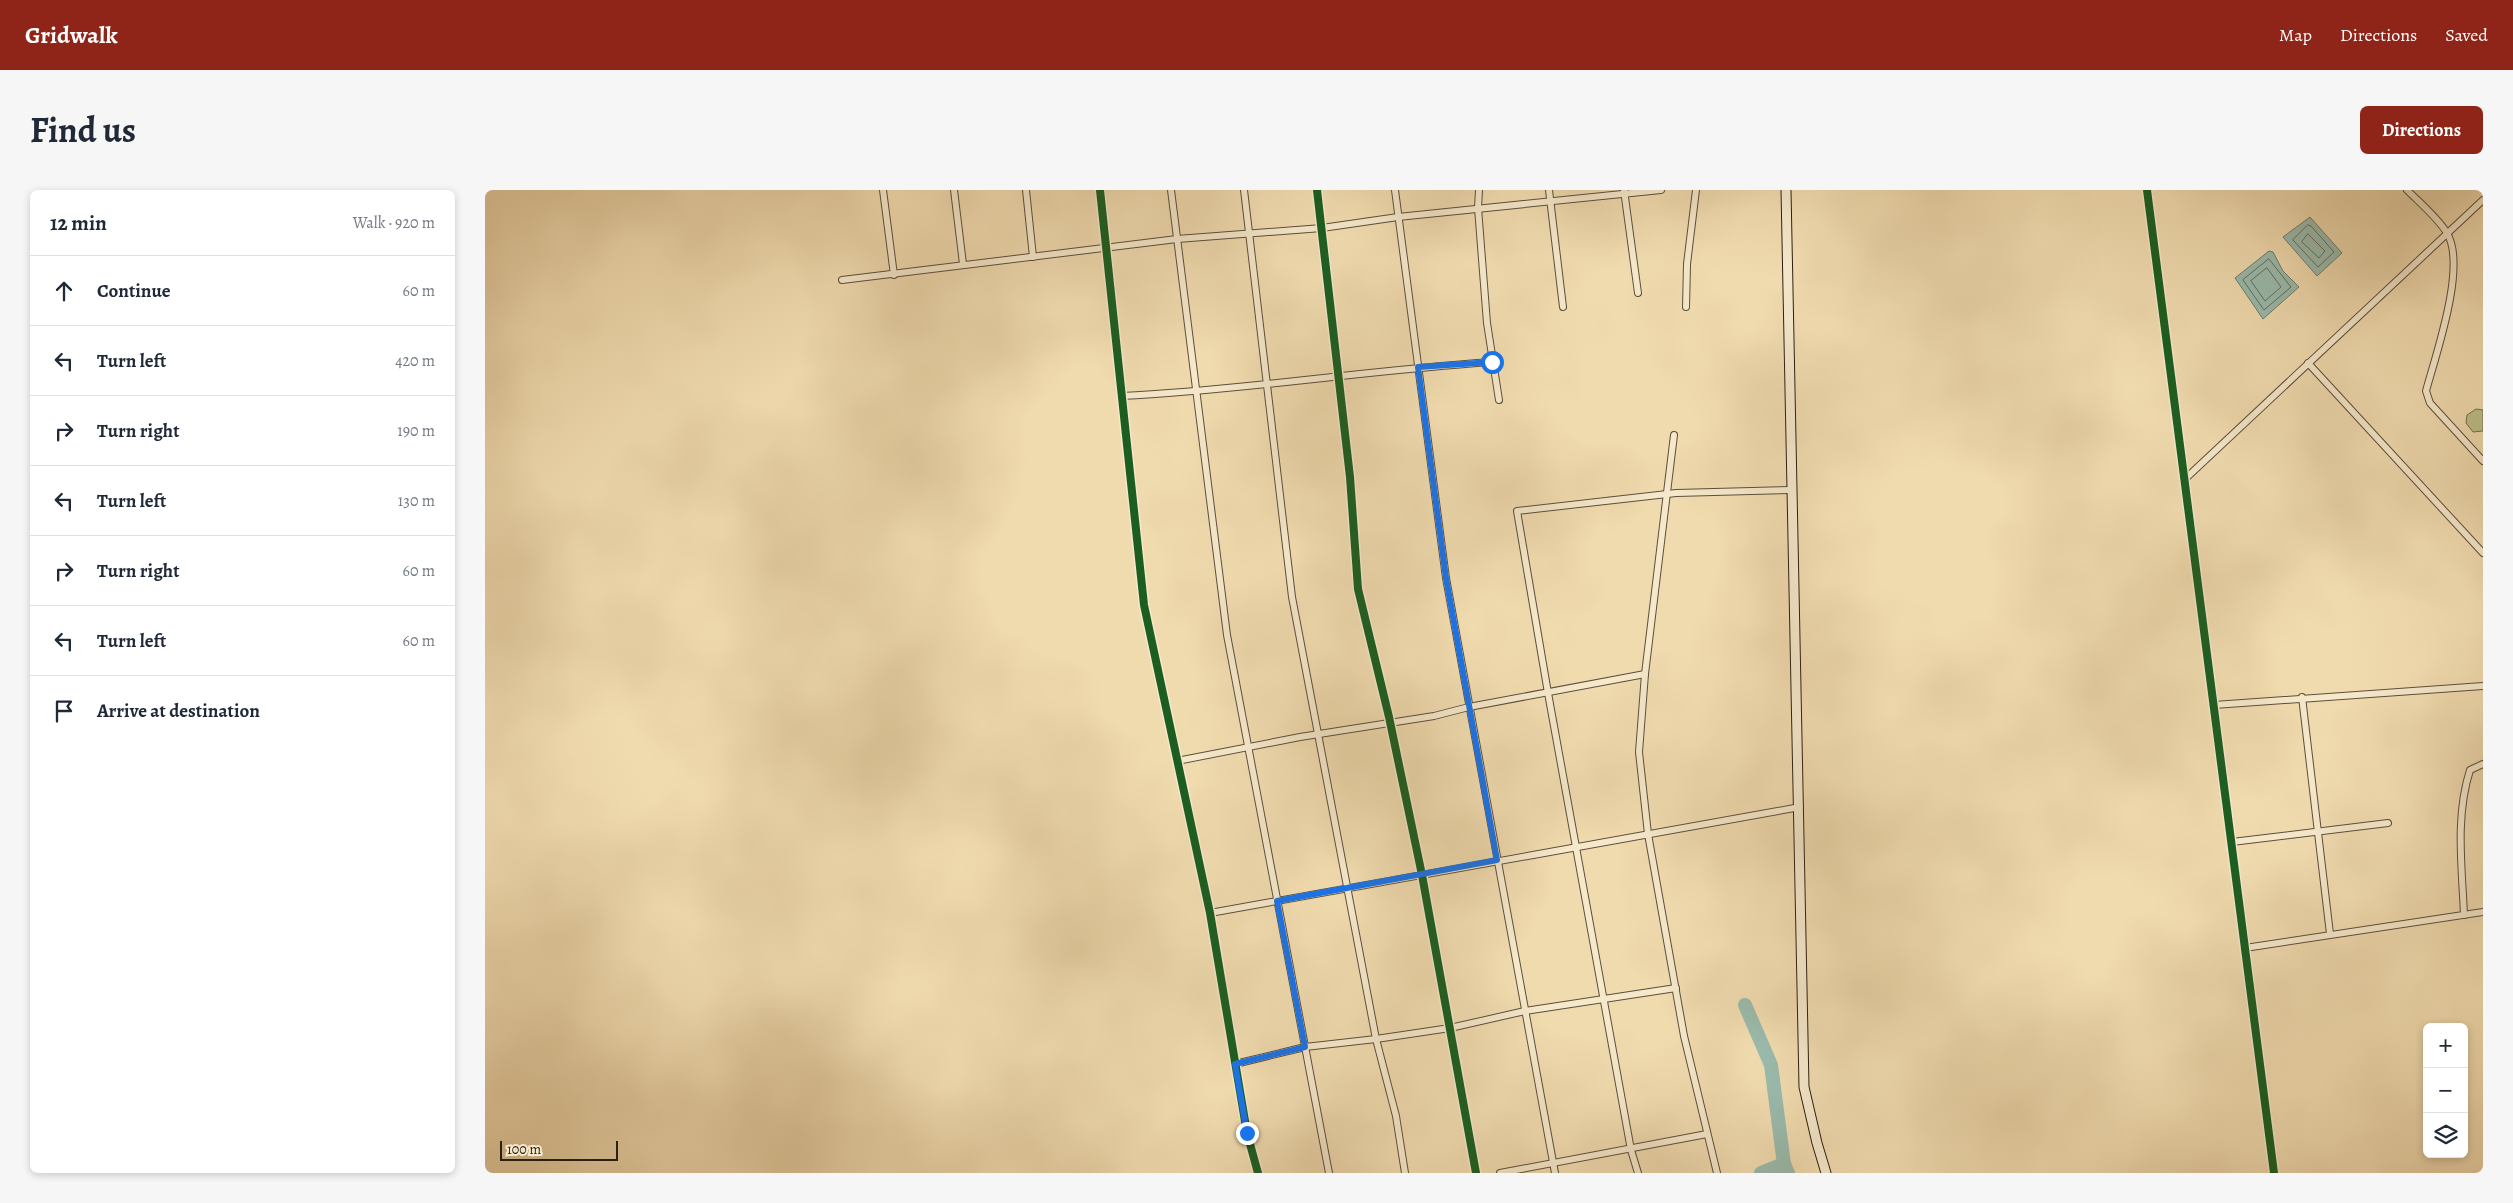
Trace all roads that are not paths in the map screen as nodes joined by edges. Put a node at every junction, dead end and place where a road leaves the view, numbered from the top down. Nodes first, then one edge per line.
1 (883, 190) edge
2 (954, 190) edge
3 (1026, 190) edge
4 (1100, 190) edge
5 (1171, 190) edge
6 (1244, 190) edge
7 (1317, 190) edge
8 (1395, 190) edge
9 (1479, 190) edge
10 (1549, 190) edge
11 (1661, 190) edge
12 (1696, 190) edge
13 (1787, 190) edge
14 (2147, 190) edge
15 (2407, 190) edge
16 (1624, 192) edge
17 (2483, 200) edge
18 (1549, 201) junction
19 (1478, 208) junction
20 (1398, 217) junction
21 (1322, 228) junction
22 (2447, 233) junction
23 (1249, 234) junction
24 (1177, 239) junction
25 (1106, 247) junction
26 (1033, 257) junction
27 (963, 264) junction
28 (894, 275) junction
29 (842, 280) dead end
30 (1638, 293) dead end
31 (1686, 307) dead end
32 (1563, 308) dead end
33 (1492, 362) junction
34 (2308, 363) junction
35 (1418, 367) junction
36 (1339, 376) junction
37 (1267, 385) junction
38 (1196, 392) junction
39 (1122, 396) junction
40 (1499, 400) dead end
41 (1674, 435) dead end
42 (2483, 460) edge
43 (2185, 479) junction
44 (1792, 490) junction
45 (1667, 494) junction
46 (2483, 553) edge
47 (1645, 674) junction
48 (2483, 686) edge
49 (1547, 693) junction
50 (2301, 697) junction
51 (2214, 705) junction
52 (1469, 707) junction
53 (1391, 723) junction
54 (1319, 734) junction
55 (1248, 747) junction
56 (1177, 762) junction
57 (2483, 764) edge
58 (1800, 808) junction
59 (2388, 823) dead end
60 (2317, 832) junction
61 (1648, 834) junction
62 (2232, 842) junction
63 (1576, 847) junction
64 (1497, 860) junction
65 (1422, 874) junction
66 (1349, 887) junction
67 (1277, 901) junction
68 (2483, 912) edge
69 (1210, 913) junction
70 (2464, 915) junction
71 (2330, 934) junction
72 (2245, 948) junction
73 (1675, 988) junction
74 (1605, 999) junction
75 (1525, 1011) junction
76 (1450, 1028) junction
77 (1377, 1039) junction
78 (1305, 1047) junction
79 (1235, 1064) junction
80 (1707, 1134) junction
81 (1631, 1150) junction
82 (1553, 1162) junction
83 (1258, 1173) edge
84 (1329, 1173) edge
85 (1405, 1173) edge
86 (1477, 1173) edge
87 (1500, 1173) edge
88 (1555, 1173) edge
89 (1638, 1173) edge
90 (1717, 1173) edge
91 (1826, 1173) edge
92 (2274, 1173) edge

1 - 28 street
2 - 27 street
3 - 26 street
4 - 25 street
5 - 24 street
6 - 23 street
7 - 21 street
8 - 20 street
9 - 19 street
10 - 18 street
11 - 16 street
12 - 31 street
13 - 44 main road
14 - 43 street
15 - 22 street
16 - 18 street
16 - 30 street
17 - 22 street
18 - 19 street
18 - 32 street
19 - 20 street
19 - 33 street
20 - 21 street
20 - 35 street
21 - 23 street
21 - 36 street
22 - 34 street
22 - 42 street
23 - 24 street
23 - 37 street
24 - 25 street
24 - 38 street
25 - 26 street
25 - 39 street
26 - 27 street
27 - 28 street
28 - 29 street
33 - 35 street
33 - 40 street
34 - 43 street
34 - 46 street
35 - 36 street
35 - 52 street
36 - 37 street
36 - 53 street
37 - 38 street
37 - 54 street
38 - 39 street
38 - 55 street
39 - 56 street
41 - 45 street
43 - 51 street
44 - 45 street
44 - 58 main road
45 - 47 street
45 - 49 street
47 - 49 street
47 - 61 street
48 - 50 street
49 - 52 street
49 - 63 street
50 - 51 street
50 - 60 street
51 - 62 street
52 - 53 street
52 - 64 street
53 - 54 street
53 - 65 street
54 - 55 street
54 - 66 street
55 - 56 street
55 - 67 street
56 - 69 street
57 - 70 street
58 - 61 street
58 - 91 main road
59 - 60 street
60 - 62 street
60 - 71 street
61 - 63 street
61 - 73 street
62 - 72 street
63 - 64 street
63 - 74 street
64 - 65 street
64 - 75 street
65 - 66 street
65 - 76 street
66 - 67 street
66 - 77 street
67 - 69 street
67 - 78 street
68 - 70 street
69 - 79 street
70 - 71 street
71 - 72 street
72 - 92 street
73 - 74 street
73 - 80 street
74 - 75 street
74 - 81 street
75 - 76 street
75 - 82 street
76 - 77 street
76 - 86 street
77 - 78 street
77 - 85 street
78 - 79 street
78 - 84 street
79 - 83 street
80 - 81 street
80 - 90 street
81 - 82 street
81 - 89 street
82 - 87 street
82 - 88 street

